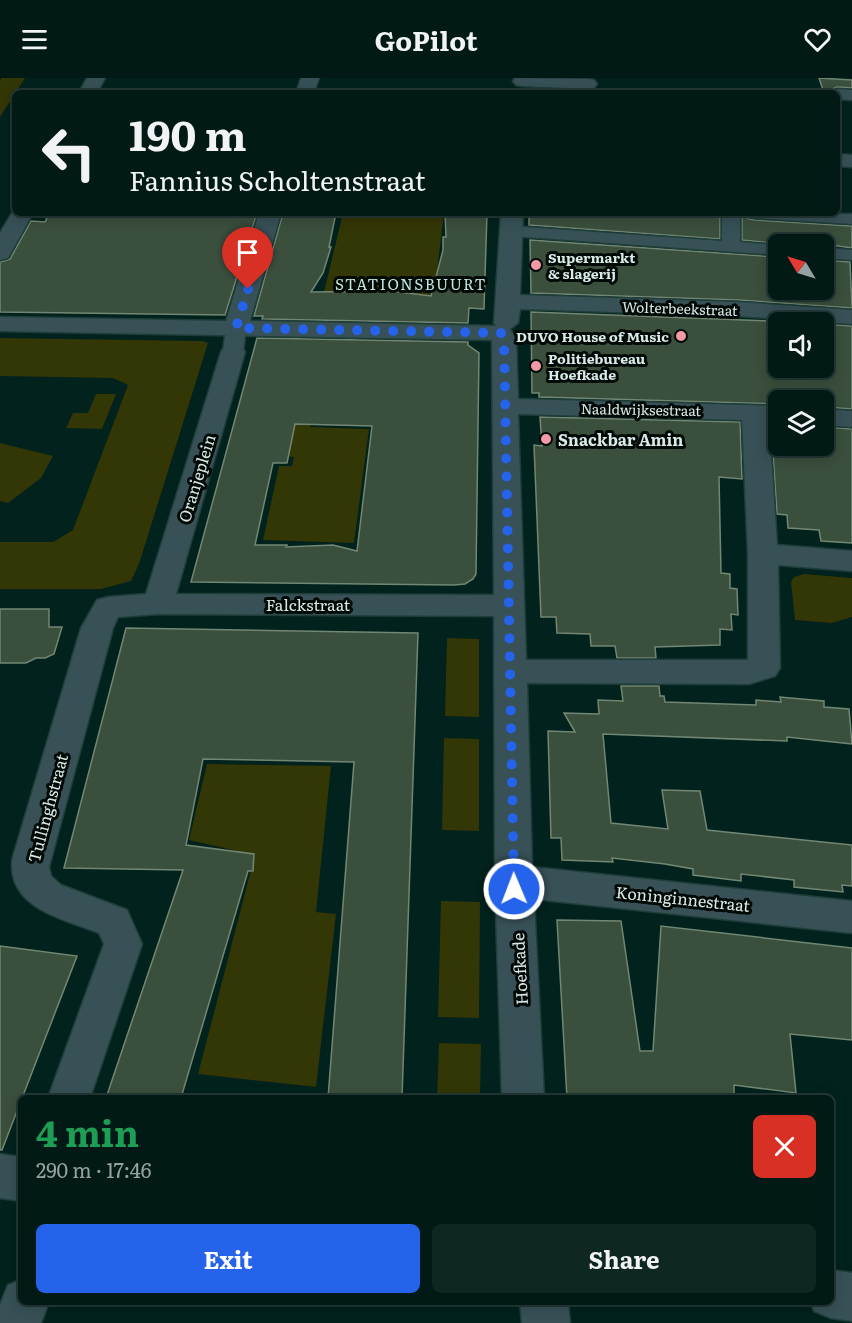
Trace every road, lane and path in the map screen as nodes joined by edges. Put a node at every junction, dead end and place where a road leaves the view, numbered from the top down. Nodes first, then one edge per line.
1 (522, 84) edge
2 (588, 84) dead end
3 (20, 216) edge
4 (269, 216) edge
5 (731, 216) edge
6 (804, 216) edge
7 (852, 219) edge
8 (512, 222) edge
9 (731, 246) junction
10 (768, 249) edge
11 (0, 253) edge
12 (834, 254) edge
13 (852, 255) edge
14 (508, 302) junction
15 (852, 317) edge
16 (0, 324) edge
17 (501, 333) junction
18 (235, 340) junction
19 (504, 406) junction
20 (767, 413) edge
21 (834, 418) edge
22 (852, 419) edge
23 (763, 554) junction
24 (852, 561) edge
25 (158, 604) junction
26 (507, 606) junction
27 (108, 607) joint
28 (510, 671) junction
29 (514, 881) junction
30 (852, 917) edge
31 (70, 1095) edge
32 (523, 1095) edge
33 (0, 1176) edge
34 (18, 1179) edge
35 (834, 1294) edge
36 (852, 1297) edge
37 (23, 1305) edge
38 (544, 1305) edge
39 (18, 1323) edge
40 (546, 1323) edge

1 - 2 street
3 - 11 street
4 - 18 street, Oranjeplein
5 - 9 street
6 - 7 street
8 - 9 street, Hoefkade
8 - 14 street, Hoefkade
9 - 10 street, Hoefkade
12 - 13 street
14 - 15 street, Wolterbeekstraat
14 - 17 street, Hoefkade
16 - 18 street
17 - 18 street
17 - 19 street, Hoefkade
18 - 25 street, Oranjeplein
19 - 20 street, Naaldwijksestraat
19 - 26 street, Hoefkade
20 - 23 street
21 - 22 street
23 - 24 street
23 - 28 street
25 - 26 street, Falckstraat
25 - 27 street, Falckstraat
26 - 28 street, Hoefkade
27 - 31 street, Tullinghstraat
28 - 29 street, Hoefkade
29 - 30 street, Koninginnestraat
29 - 32 street, Hoefkade
33 - 34 street
35 - 36 street
37 - 39 street
38 - 40 street

